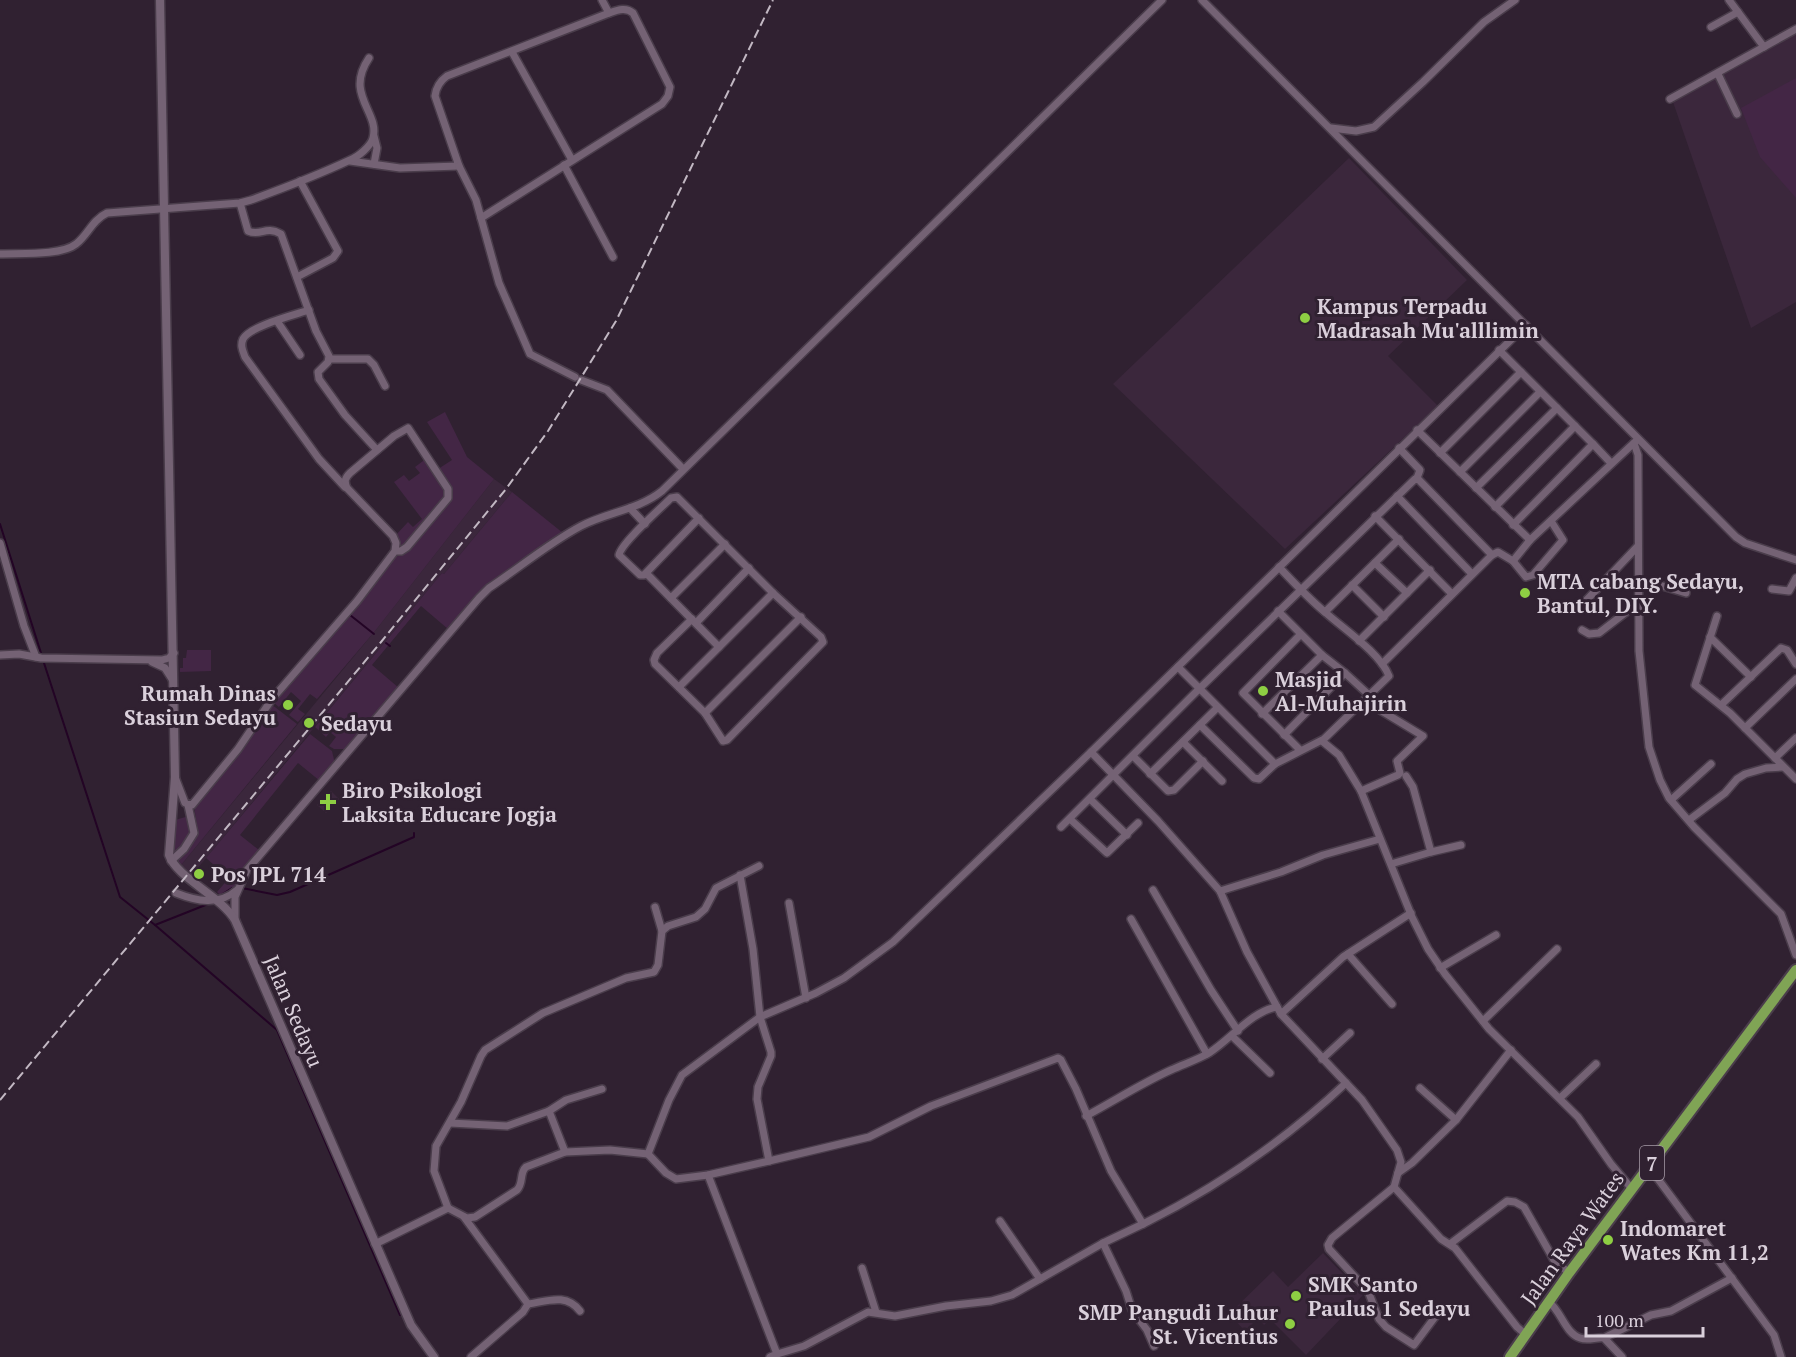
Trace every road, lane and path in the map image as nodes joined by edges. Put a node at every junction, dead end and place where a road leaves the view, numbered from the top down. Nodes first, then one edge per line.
1 (160, 0) edge
2 (602, 0) edge
3 (1162, 0) edge
4 (1202, 0) edge
5 (1515, 0) edge
6 (1729, 0) edge
7 (1738, 12) junction
8 (609, 13) junction
9 (1711, 27) dead end
10 (1796, 29) edge
11 (1764, 47) junction
12 (512, 52) junction
13 (369, 58) dead end
14 (1718, 74) junction
15 (1670, 99) dead end
16 (1737, 114) dead end
17 (1331, 128) junction
18 (374, 136) junction
19 (350, 160) junction
20 (572, 160) junction
21 (374, 164) junction
22 (564, 165) junction
23 (459, 166) junction
24 (300, 181) junction
25 (240, 203) junction
26 (163, 209) junction
27 (481, 218) junction
28 (0, 254) edge
29 (613, 258) dead end
30 (297, 277) junction
31 (309, 310) junction
32 (277, 321) junction
33 (1526, 325) junction
34 (1499, 350) junction
35 (300, 355) dead end
36 (330, 359) junction
37 (1521, 372) junction
38 (385, 386) dead end
39 (1540, 392) junction
40 (1557, 408) junction
41 (1575, 426) junction
42 (1417, 430) junction
43 (1636, 441) junction
44 (1593, 444) junction
45 (1399, 448) junction
46 (377, 450) junction
47 (1440, 453) junction
48 (1611, 463) junction
49 (683, 469) junction
50 (1460, 472) junction
51 (1417, 478) junction
52 (1476, 488) junction
53 (347, 489) junction
54 (1397, 496) junction
55 (646, 502) junction
56 (1495, 507) junction
57 (630, 508) junction
58 (657, 513) junction
59 (1375, 516) junction
60 (699, 518) junction
61 (1551, 521) junction
62 (645, 524) junction
63 (1514, 525) junction
64 (1399, 539) junction
65 (1530, 540) junction
66 (0, 543) edge
67 (724, 544) junction
68 (1638, 546) junction
69 (395, 551) junction
70 (1492, 555) junction
71 (1796, 560) edge
72 (1513, 561) junction
73 (1375, 562) junction
74 (1279, 567) junction
75 (748, 568) junction
76 (1430, 570) junction
77 (647, 573) junction
78 (1472, 574) junction
79 (1796, 578) edge
80 (1638, 582) junction
81 (1352, 585) junction
82 (1301, 589) junction
83 (1772, 589) dead end
84 (1686, 592) dead end
85 (773, 593) junction
86 (1407, 593) junction
87 (1452, 594) junction
88 (671, 598) junction
89 (1638, 603) junction
90 (1580, 607) dead end
91 (1278, 611) junction
92 (1325, 612) junction
93 (1717, 616) dead end
94 (801, 617) junction
95 (1384, 617) junction
96 (694, 621) junction
97 (1582, 630) dead end
98 (1300, 634) junction
99 (1710, 637) junction
100 (1359, 641) junction
101 (719, 647) junction
102 (174, 652) junction
103 (0, 655) edge
104 (1322, 655) junction
105 (36, 657) junction
106 (147, 660) junction
107 (1382, 664) junction
108 (1796, 664) edge
109 (1178, 667) junction
110 (1345, 673) junction
111 (1751, 677) junction
112 (1796, 679) edge
113 (174, 681) junction
114 (679, 687) junction
115 (1199, 689) junction
116 (1369, 695) junction
117 (1721, 705) junction
118 (1217, 708) junction
119 (1380, 710) dead end
120 (705, 713) junction
121 (1262, 714) junction
122 (1200, 725) junction
123 (1745, 728) junction
124 (1284, 735) junction
125 (1796, 738) edge
126 (1322, 741) junction
127 (1183, 742) junction
128 (1300, 750) junction
129 (1091, 752) junction
130 (1133, 756) junction
131 (1775, 758) junction
132 (1203, 761) junction
133 (1275, 764) junction
134 (1711, 764) dead end
135 (1783, 767) junction
136 (1150, 774) junction
137 (1112, 776) junction
138 (1406, 776) dead end
139 (175, 777) junction
140 (1796, 779) edge
141 (1222, 781) dead end
142 (1361, 791) junction
143 (1090, 799) junction
144 (1671, 800) junction
145 (189, 805) junction
146 (1070, 819) junction
147 (1689, 820) junction
148 (1138, 823) dead end
149 (1061, 827) dead end
150 (1126, 835) junction
151 (1380, 839) junction
152 (1461, 845) dead end
153 (1431, 852) junction
154 (171, 861) junction
155 (1391, 864) junction
156 (759, 866) dead end
157 (741, 876) junction
158 (237, 890) junction
159 (1153, 890) dead end
160 (1220, 891) junction
161 (176, 893) dead end
162 (216, 900) junction
163 (789, 903) dead end
164 (655, 907) dead end
165 (1411, 913) junction
166 (1131, 919) dead end
167 (235, 920) junction
168 (662, 931) junction
169 (1496, 935) dead end
170 (1557, 949) dead end
171 (1348, 954) junction
172 (1796, 955) edge
173 (1440, 968) junction
174 (1796, 970) edge
175 (806, 998) junction
176 (1392, 1004) dead end
177 (1279, 1010) junction
178 (760, 1017) junction
179 (1483, 1021) junction
180 (1350, 1033) dead end
181 (1235, 1034) junction
182 (1511, 1050) junction
183 (1207, 1054) junction
184 (1322, 1059) junction
185 (1596, 1064) dead end
186 (1270, 1073) dead end
187 (1346, 1083) junction
188 (1420, 1088) dead end
189 (602, 1089) dead end
190 (1560, 1098) junction
191 (549, 1111) junction
192 (1086, 1116) junction
193 (1456, 1120) junction
194 (450, 1123) junction
195 (565, 1152) junction
196 (644, 1154) junction
197 (769, 1161) junction
198 (1647, 1169) junction
199 (1397, 1174) junction
200 (708, 1175) junction
201 (1394, 1188) junction
202 (1632, 1189) junction
203 (448, 1208) junction
204 (464, 1217) junction
205 (999, 1221) dead end
206 (1143, 1224) junction
207 (1103, 1243) junction
208 (375, 1244) junction
209 (1450, 1244) junction
210 (862, 1268) dead end
211 (1569, 1273) junction
212 (1732, 1278) junction
213 (1040, 1279) junction
214 (1549, 1302) junction
215 (528, 1304) junction
216 (580, 1311) dead end
217 (876, 1312) junction
218 (1438, 1313) dead end
219 (1526, 1335) junction
220 (1604, 1338) junction
221 (1154, 1346) dead end
222 (773, 1356) edge
223 (434, 1357) edge
224 (471, 1357) edge
225 (1510, 1357) edge
226 (1622, 1357) edge
227 (1781, 1357) edge

1 - 26 street
2 - 8 street
3 - 49 street
4 - 17 street
5 - 17 street
6 - 7 street
7 - 9 street
7 - 11 street
8 - 12 street
8 - 20 street
10 - 11 street
11 - 14 street
12 - 20 street
12 - 23 street
13 - 18 street
14 - 15 street
14 - 16 street
17 - 33 street
18 - 19 street
18 - 21 street
19 - 21 street
19 - 24 street
20 - 22 street
21 - 23 street
22 - 27 street
22 - 29 street
23 - 27 street
24 - 25 street
24 - 30 street
25 - 26 street
25 - 30 street
26 - 28 street
26 - 102 street
27 - 49 street
30 - 31 street
31 - 32 street
31 - 36 street
32 - 35 street
32 - 53 street
33 - 34 street
33 - 43 street
34 - 37 street
34 - 42 street
36 - 38 street
36 - 46 street
37 - 39 street
37 - 47 street
39 - 40 street
39 - 50 street
40 - 41 street
40 - 52 street
41 - 44 street
41 - 56 street
42 - 45 street
42 - 47 street
43 - 48 street
43 - 68 street
43 - 71 street
44 - 48 street
44 - 63 street
45 - 51 street
45 - 74 street
46 - 53 street
46 - 69 street
47 - 50 street
48 - 61 street
49 - 55 street
50 - 52 street
51 - 54 street
51 - 70 street
52 - 56 street
53 - 69 street
54 - 59 street
54 - 78 street
55 - 57 street
55 - 58 street
56 - 63 street
57 - 62 street
57 - 158 street
58 - 60 street
58 - 62 street
59 - 64 street
59 - 82 street
60 - 67 street
60 - 77 street
61 - 65 street
61 - 72 street
62 - 77 street
63 - 65 street
64 - 73 street
64 - 76 street
65 - 72 street
66 - 105 street
67 - 75 street
67 - 88 street
68 - 80 street
68 - 90 street
69 - 145 street
70 - 72 street
70 - 78 street
73 - 81 street
73 - 86 street
74 - 82 street
74 - 109 street
75 - 85 street
75 - 96 street
76 - 86 street
76 - 87 street
77 - 88 street
78 - 87 street
79 - 83 street
80 - 84 street
80 - 89 street
81 - 92 street
81 - 95 street
82 - 91 street
82 - 92 street
85 - 94 street
85 - 101 street
86 - 95 street
87 - 107 street
88 - 96 street
89 - 97 street
89 - 144 street
91 - 98 street
91 - 115 street
92 - 100 street
93 - 99 street
94 - 120 street
94 - 120 street
95 - 100 street
96 - 101 street
96 - 114 street
98 - 104 street
98 - 121 street
99 - 111 street
99 - 117 street
100 - 107 street
101 - 114 street
102 - 106 street
102 - 113 street
103 - 105 street
104 - 110 street
104 - 121 street
105 - 106 street
106 - 113 street
107 - 116 street
108 - 111 street
109 - 115 street
109 - 129 street
110 - 116 street
110 - 124 street
111 - 117 street
112 - 123 street
113 - 139 street
114 - 120 street
115 - 118 street
115 - 130 street
116 - 126 street
117 - 123 street
118 - 122 street
118 - 133 street
119 - 142 street
121 - 124 street
122 - 127 street
122 - 133 street
123 - 131 street
124 - 128 street
125 - 131 street
126 - 128 street
126 - 142 street
127 - 132 street
127 - 136 street
128 - 133 street
129 - 137 street
129 - 175 street
130 - 136 street
130 - 137 street
131 - 135 street
132 - 136 street
132 - 141 street
134 - 144 street
135 - 140 street
135 - 147 street
137 - 143 street
137 - 160 street
138 - 153 street
139 - 145 street
139 - 154 street
142 - 151 street
143 - 146 street
143 - 150 street
144 - 147 street
145 - 154 street
146 - 149 street
146 - 150 street
147 - 172 street
148 - 150 street
151 - 155 street
151 - 160 street
152 - 153 street
153 - 155 street
154 - 162 street, Jalan Sedayu
155 - 165 street
156 - 157 street
157 - 168 street
157 - 178 street
158 - 162 street
158 - 167 street
159 - 181 street
160 - 177 street
161 - 162 street
162 - 167 street, Jalan Sedayu
163 - 175 street
164 - 168 street
165 - 171 street
165 - 173 street
166 - 183 street
167 - 208 street, Jalan Sedayu
168 - 194 street
169 - 173 street
170 - 179 street
171 - 176 street
171 - 177 street
173 - 179 street
174 - 198 highway, Jalan Raya Wates / 7
175 - 178 street
177 - 181 street
177 - 184 street
178 - 196 street
178 - 197 street
179 - 182 street
180 - 184 street
181 - 183 street
181 - 186 street
182 - 190 street
182 - 193 street
183 - 192 street
184 - 187 street
185 - 190 street
187 - 199 street
187 - 206 street
188 - 193 street
189 - 191 street
190 - 202 street
191 - 194 street
191 - 195 street
192 - 197 street
192 - 206 street
193 - 199 street
194 - 203 street
195 - 196 street
195 - 204 street
196 - 200 street
197 - 200 street
198 - 202 highway, Jalan Raya Wates / 7
198 - 212 street
199 - 201 street
200 - 222 street
201 - 209 street
201 - 218 street
202 - 211 highway, Jalan Raya Wates / 7
203 - 204 street
203 - 208 street
204 - 215 street
205 - 213 street
206 - 207 street
207 - 213 street
207 - 221 street
208 - 223 street, Jalan Sedayu
209 - 211 street
209 - 219 street
210 - 217 street
211 - 214 highway, Jalan Raya Wates / 7
212 - 220 street
212 - 227 street
213 - 217 street
214 - 219 highway, Jalan Raya Wates / 7
214 - 220 street
215 - 216 street
215 - 224 street
217 - 222 street
219 - 225 highway, Jalan Raya Wates / 7
220 - 226 street

